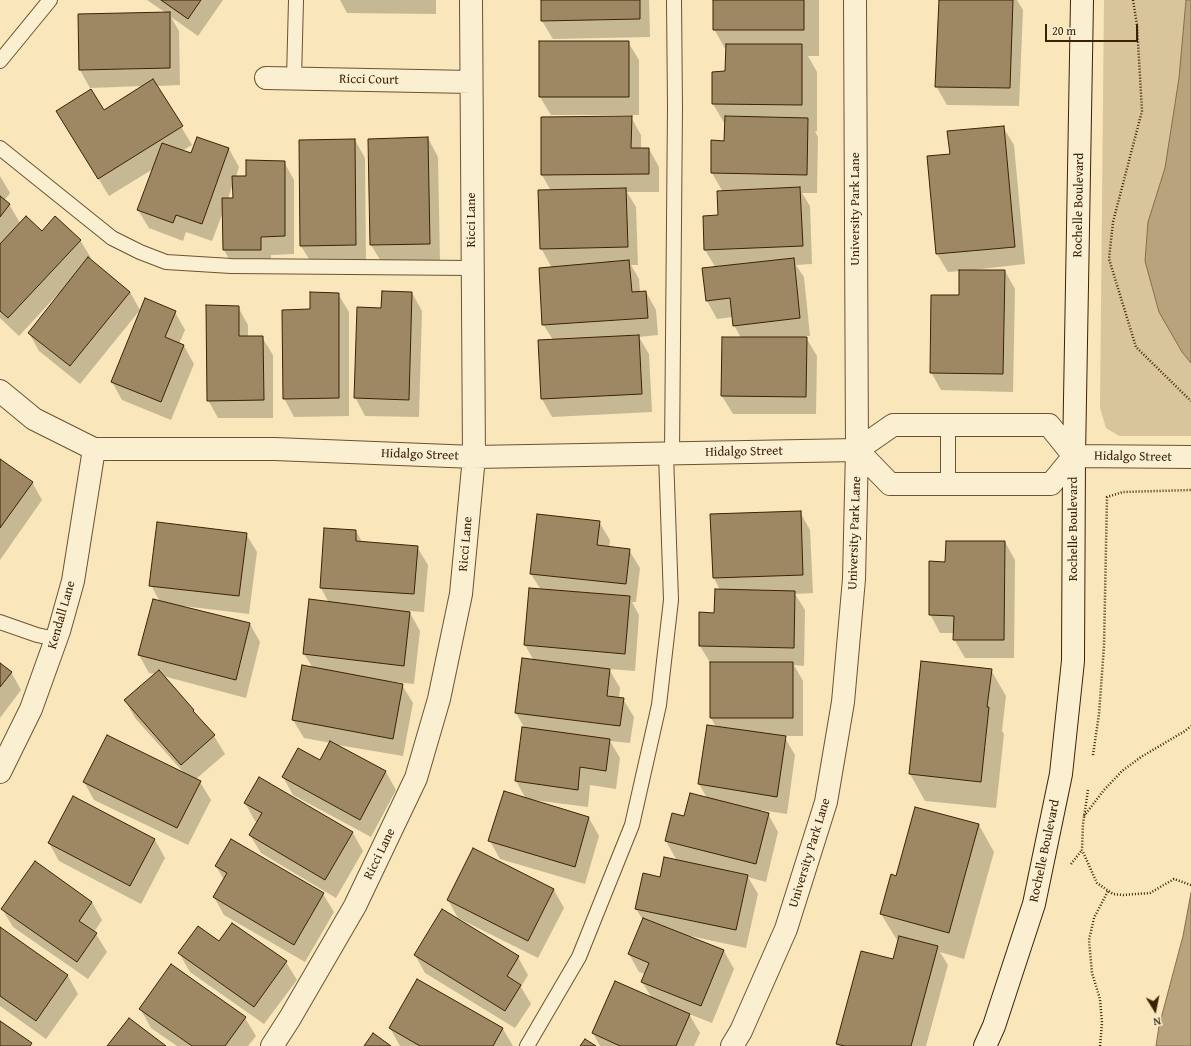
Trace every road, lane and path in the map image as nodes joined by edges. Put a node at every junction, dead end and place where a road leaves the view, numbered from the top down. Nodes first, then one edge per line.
1 (50, 0) edge
2 (296, 0) edge
3 (471, 0) edge
4 (674, 0) edge
5 (855, 0) edge
6 (1082, 0) edge
7 (1133, 0) edge
8 (0, 61) edge
9 (266, 78) dead end
10 (294, 79) junction
11 (471, 82) junction
12 (0, 148) edge
13 (472, 268) junction
14 (0, 391) edge
15 (1191, 401) edge
16 (948, 425) junction
17 (94, 449) junction
18 (857, 450) junction
19 (669, 453) junction
20 (1074, 456) junction
21 (474, 457) junction
22 (1191, 457) edge
23 (948, 484) junction
24 (1191, 490) edge
25 (0, 622) edge
26 (56, 639) junction
27 (1191, 726) edge
28 (1092, 758) dead end
29 (0, 772) edge
30 (1088, 787) dead end
31 (1084, 817) junction
32 (1191, 885) edge
33 (1108, 891) junction
34 (272, 1046) edge
35 (527, 1046) edge
36 (732, 1046) edge
37 (985, 1046) edge
38 (1100, 1046) edge

1 - 8 lane
2 - 10 lane
3 - 11 street, Ricci Lane
4 - 19 lane
5 - 18 street, University Park Lane
6 - 20 street, Rochelle Boulevard
7 - 15 path
9 - 10 street, Ricci Court
10 - 11 street, Ricci Court
11 - 13 street, Ricci Lane
12 - 13 lane
13 - 21 street, Ricci Lane
14 - 17 street, Hidalgo Street
16 - 18 street
16 - 20 street
16 - 23 lane
17 - 21 street, Hidalgo Street
17 - 26 street, Kendall Lane
18 - 19 street, Hidalgo Street
18 - 23 street
18 - 36 street, University Park Lane
19 - 21 street, Hidalgo Street
19 - 35 lane
20 - 22 street, Hidalgo Street
20 - 23 street
20 - 37 street, Rochelle Boulevard
21 - 34 street, Ricci Lane
24 - 28 path
25 - 26 lane
26 - 29 street, Kendall Lane
27 - 31 path
30 - 31 path
31 - 33 path
32 - 33 path
33 - 38 path

